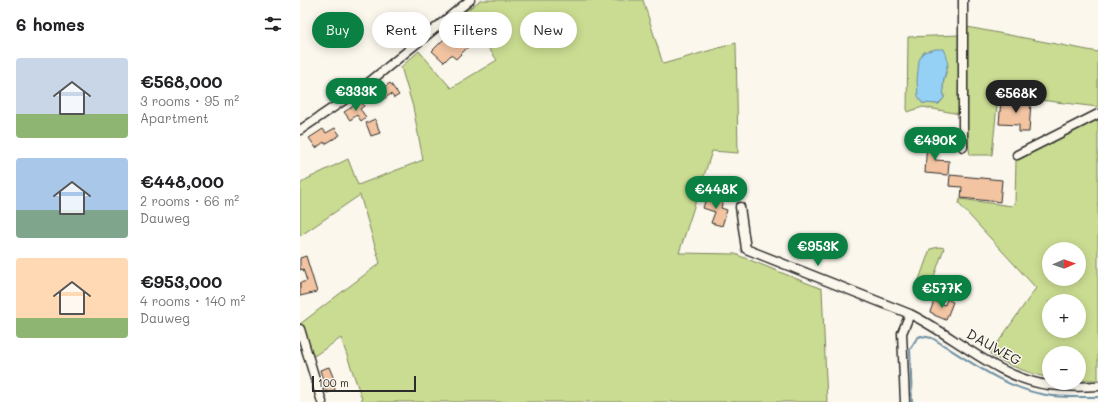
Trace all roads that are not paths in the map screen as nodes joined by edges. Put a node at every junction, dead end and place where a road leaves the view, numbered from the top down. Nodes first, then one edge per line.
1 (470, 0) edge
2 (963, 0) edge
3 (1098, 114) edge
4 (300, 130) edge
5 (963, 148) dead end
6 (1017, 155) dead end
7 (740, 207) dead end
8 (910, 314) junction
9 (300, 329) edge
10 (1098, 386) edge
11 (322, 402) edge
12 (905, 402) edge

1 - 4 street
2 - 5 street
3 - 6 street
7 - 8 street, DAUWEG
8 - 10 street, DAUWEG
8 - 12 street
9 - 11 street

